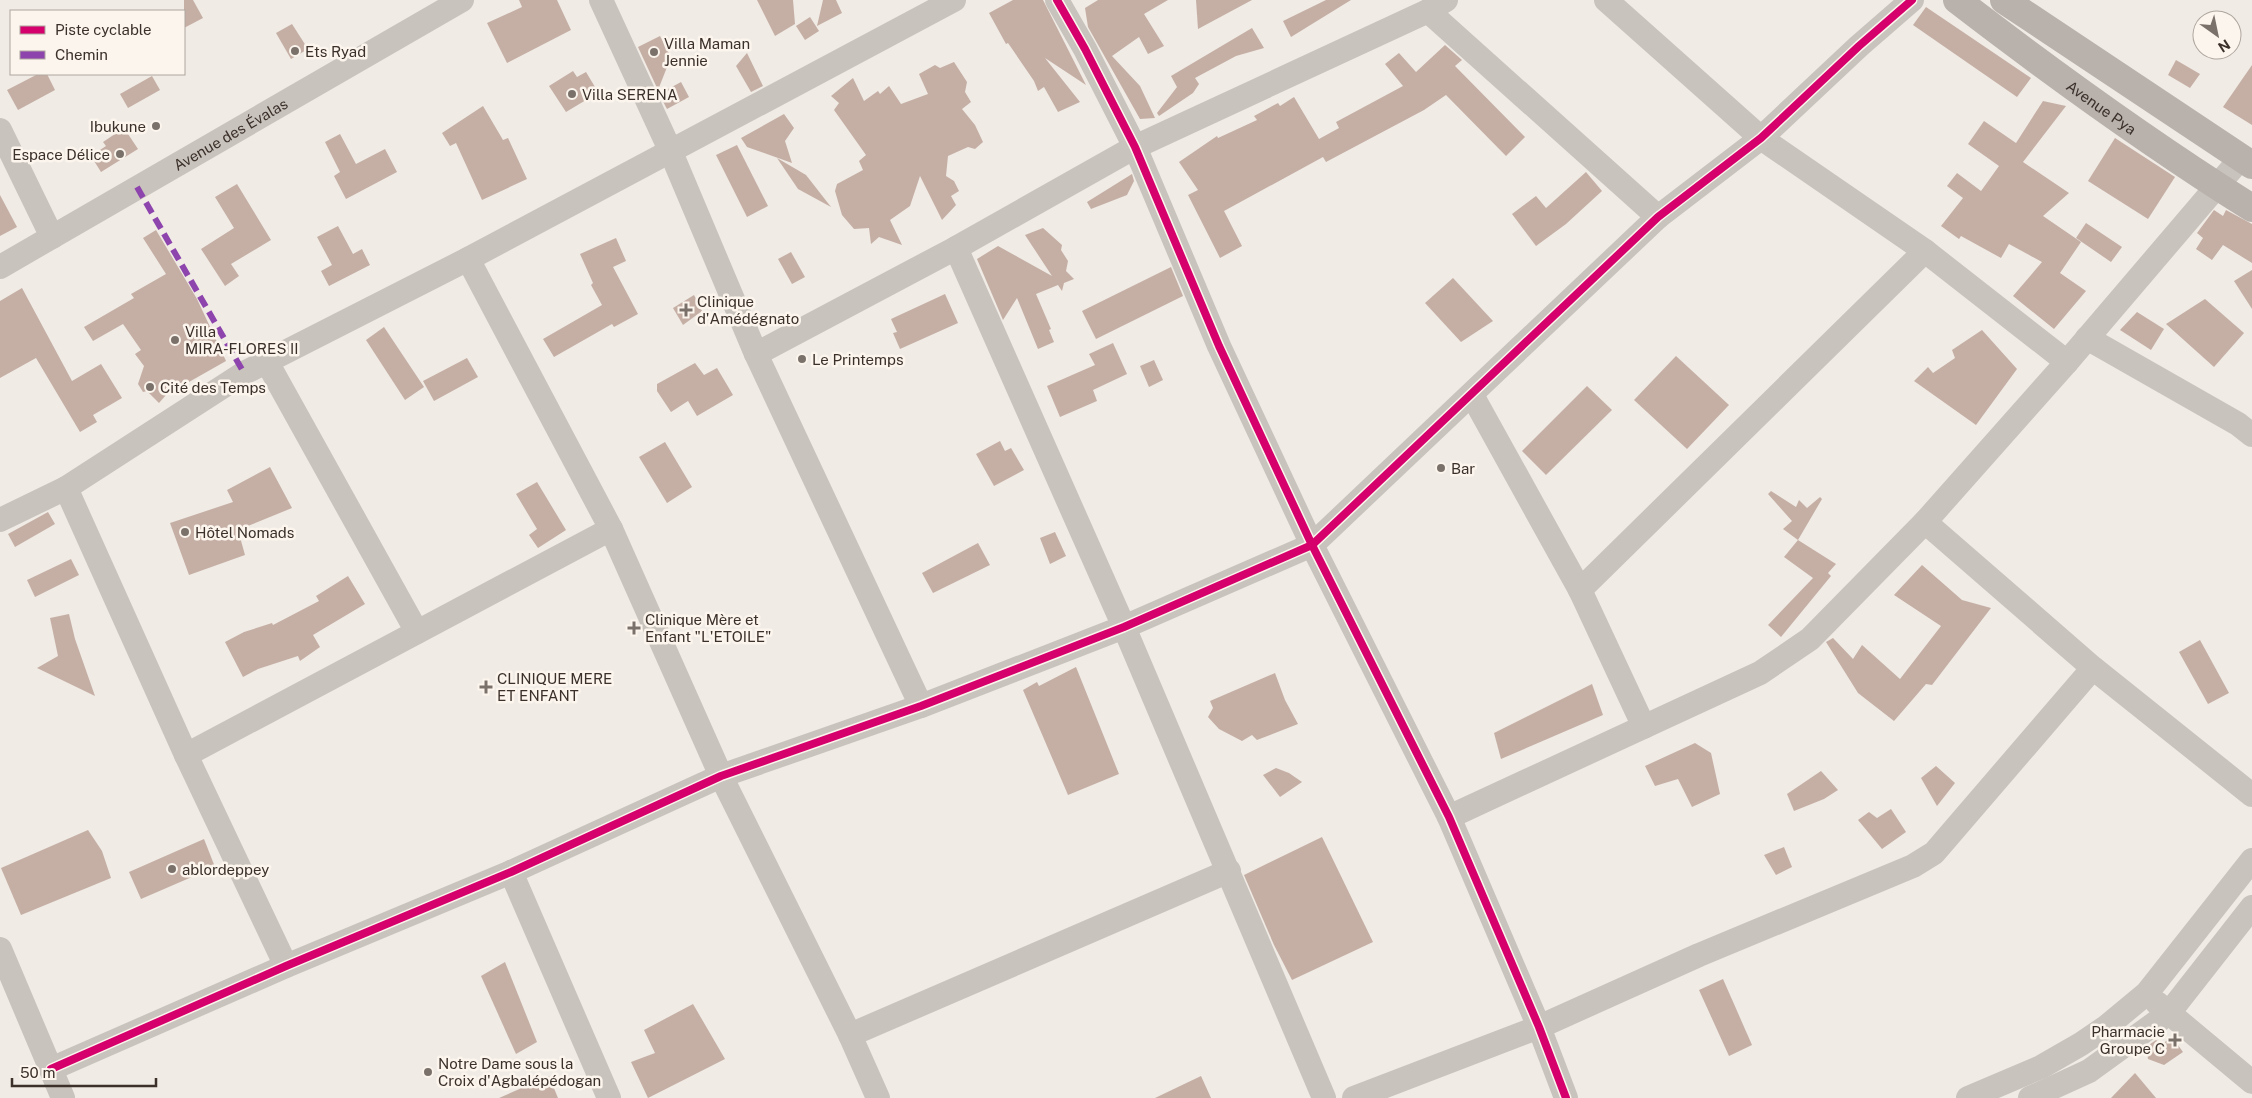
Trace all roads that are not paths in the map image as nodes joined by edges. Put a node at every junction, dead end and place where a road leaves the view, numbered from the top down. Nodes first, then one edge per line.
1 (462, 0) edge
2 (601, 0) edge
3 (954, 0) edge
4 (1057, 0) edge
5 (1606, 0) edge
6 (1912, 0) edge
7 (1957, 0) edge
8 (2004, 0) edge
9 (1437, 6) edge
10 (0, 130) edge
11 (1761, 138) junction
12 (1135, 147) junction
13 (670, 150) junction
14 (2246, 162) edge
15 (2218, 186) junction
16 (2252, 208) edge
17 (1658, 217) junction
18 (52, 237) junction
19 (956, 248) junction
20 (1926, 251) junction
21 (468, 259) junction
22 (0, 267) edge
23 (2088, 338) junction
24 (756, 354) junction
25 (267, 362) junction
26 (2067, 362) junction
27 (1472, 395) junction
28 (2252, 435) edge
29 (66, 488) junction
30 (0, 520) edge
31 (1925, 522) junction
32 (611, 530) junction
33 (1312, 545) junction
34 (1580, 590) junction
35 (1124, 628) junction
36 (417, 632) junction
37 (2093, 668) junction
38 (921, 706) junction
39 (1644, 727) junction
40 (186, 755) junction
41 (721, 776) junction
42 (2252, 795) edge
43 (1449, 817) junction
44 (2252, 860) edge
45 (511, 872) junction
46 (1229, 872) junction
47 (2252, 906) edge
48 (0, 949) edge
49 (286, 966) junction
50 (2147, 993) junction
51 (2169, 1013) junction
52 (1539, 1027) junction
53 (850, 1035) junction
54 (51, 1069) junction
55 (2252, 1082) edge
56 (63, 1098) edge
57 (609, 1098) edge
58 (878, 1098) edge
59 (1324, 1098) edge
60 (1354, 1098) edge
61 (1566, 1098) edge
62 (1968, 1098) edge
63 (2030, 1098) edge

1 - 18 street, Avenue des Évalas
2 - 13 street
3 - 13 street
4 - 12 street
5 - 11 street
6 - 11 street
7 - 15 main road, Avenue Pya
8 - 14 main road
9 - 12 street
9 - 17 street
10 - 18 street
11 - 17 street
11 - 20 street
12 - 19 street
12 - 33 street
13 - 21 street
13 - 24 street
14 - 15 street
15 - 16 main road, Avenue Pya
15 - 23 street
17 - 27 street
18 - 22 street, Avenue des Évalas
19 - 24 street
19 - 35 street
20 - 26 street
20 - 34 street
21 - 25 street
21 - 32 street
23 - 26 street
23 - 28 street
24 - 38 street
25 - 29 street
25 - 36 street
26 - 31 street
27 - 33 street
27 - 34 street
29 - 30 street
29 - 40 street
31 - 37 street
31 - 39 street
32 - 36 street
32 - 41 street
33 - 35 street
33 - 43 street
34 - 39 street
35 - 38 street
35 - 46 street
36 - 40 street
37 - 42 street
37 - 52 street
38 - 41 street
39 - 43 street
40 - 49 street
41 - 45 street
41 - 53 street
43 - 52 street
44 - 50 street
45 - 49 street
45 - 57 street
46 - 53 street
46 - 59 street
47 - 51 street
48 - 54 street
49 - 54 street
50 - 51 street
50 - 62 street
51 - 55 street
51 - 63 street
52 - 60 street
52 - 61 street
53 - 58 street
54 - 56 street

